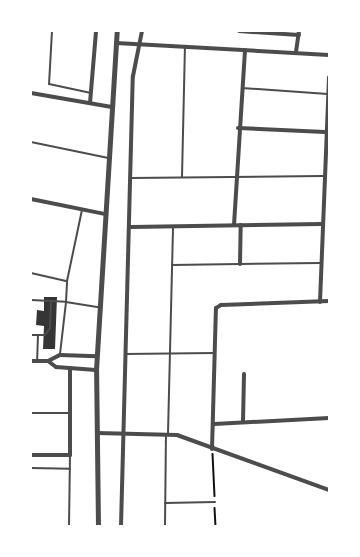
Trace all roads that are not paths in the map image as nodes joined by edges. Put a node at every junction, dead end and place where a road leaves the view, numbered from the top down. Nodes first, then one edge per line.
1 (52, 31) edge
2 (96, 31) edge
3 (117, 31) edge
4 (142, 31) edge
5 (239, 31) edge
6 (299, 33) edge
7 (116, 43) junction
8 (142, 44) junction
9 (185, 46) junction
10 (246, 50) junction
11 (296, 52) junction
12 (329, 55) edge
13 (329, 77) edge
14 (241, 88) junction
15 (31, 93) edge
16 (90, 93) junction
17 (328, 94) junction
18 (90, 103) junction
19 (112, 107) junction
20 (238, 128) junction
21 (325, 132) junction
22 (31, 142) edge
23 (109, 158) junction
24 (323, 176) junction
25 (182, 177) junction
26 (235, 177) junction
27 (130, 178) junction
28 (31, 199) edge
29 (83, 209) junction
30 (105, 214) junction
31 (321, 224) junction
32 (234, 225) junction
33 (241, 225) junction
34 (173, 226) junction
35 (131, 227) junction
36 (320, 263) junction
37 (240, 264) junction
38 (172, 265) junction
39 (31, 273) edge
40 (67, 281) junction
41 (31, 300) edge
42 (329, 301) edge
43 (51, 302) junction
44 (66, 302) junction
45 (320, 302) junction
46 (100, 307) junction
47 (31, 335) edge
48 (38, 335) junction
49 (169, 353) junction
50 (214, 353) junction
51 (125, 354) junction
52 (60, 355) junction
53 (97, 356) junction
54 (31, 361) edge
55 (37, 361) junction
56 (48, 361) junction
57 (70, 368) junction
58 (96, 370) junction
59 (244, 374) dead end
60 (31, 413) edge
61 (70, 413) junction
62 (329, 418) edge
63 (243, 422) junction
64 (214, 424) junction
65 (125, 432) junction
66 (96, 433) junction
67 (167, 433) junction
68 (212, 449) junction
69 (31, 455) edge
70 (70, 455) junction
71 (31, 468) edge
72 (70, 469) junction
73 (329, 490) edge
74 (215, 502) road end
75 (165, 503) junction
76 (69, 526) edge
77 (98, 526) edge
78 (121, 526) edge
79 (165, 526) edge

1 - 16 lane
2 - 16 street
3 - 7 street
4 - 8 street
5 - 6 street
6 - 11 street
7 - 8 street
7 - 19 street
8 - 9 street
8 - 27 street
9 - 10 street
9 - 25 lane
10 - 11 street
10 - 14 street
11 - 12 street
13 - 17 street
14 - 17 lane
14 - 20 street
15 - 18 street
16 - 18 street
17 - 21 street
18 - 19 street
19 - 23 street
20 - 21 street
20 - 26 street
21 - 24 street
22 - 23 lane
23 - 30 street
24 - 26 lane
24 - 31 street
25 - 26 lane
25 - 27 lane
26 - 32 street
27 - 35 street
28 - 29 street
29 - 30 street
29 - 40 lane
30 - 46 street
31 - 33 street
31 - 36 street
32 - 33 street
32 - 34 street
33 - 37 street
34 - 35 street
34 - 38 lane
35 - 51 street
36 - 37 lane
36 - 45 street
37 - 38 lane
38 - 49 lane
39 - 40 lane
40 - 44 lane
41 - 43 lane
42 - 45 street
43 - 44 lane
43 - 48 lane
44 - 46 lane
44 - 52 lane
45 - 50 street
46 - 53 street
47 - 48 lane
48 - 55 lane
49 - 50 lane
49 - 51 lane
49 - 67 lane
50 - 64 street
51 - 65 street
52 - 53 street
52 - 56 street
53 - 58 street
54 - 55 street
55 - 56 street
56 - 57 street
57 - 58 street
57 - 61 street
58 - 66 street
59 - 63 street
60 - 61 lane
61 - 70 street
62 - 63 street
63 - 64 street
64 - 68 street
65 - 66 street
65 - 67 street
65 - 78 street
66 - 77 street
67 - 68 street
67 - 75 lane
68 - 73 street
69 - 70 street
70 - 72 lane
71 - 72 lane
72 - 76 lane
74 - 75 lane
75 - 79 lane

